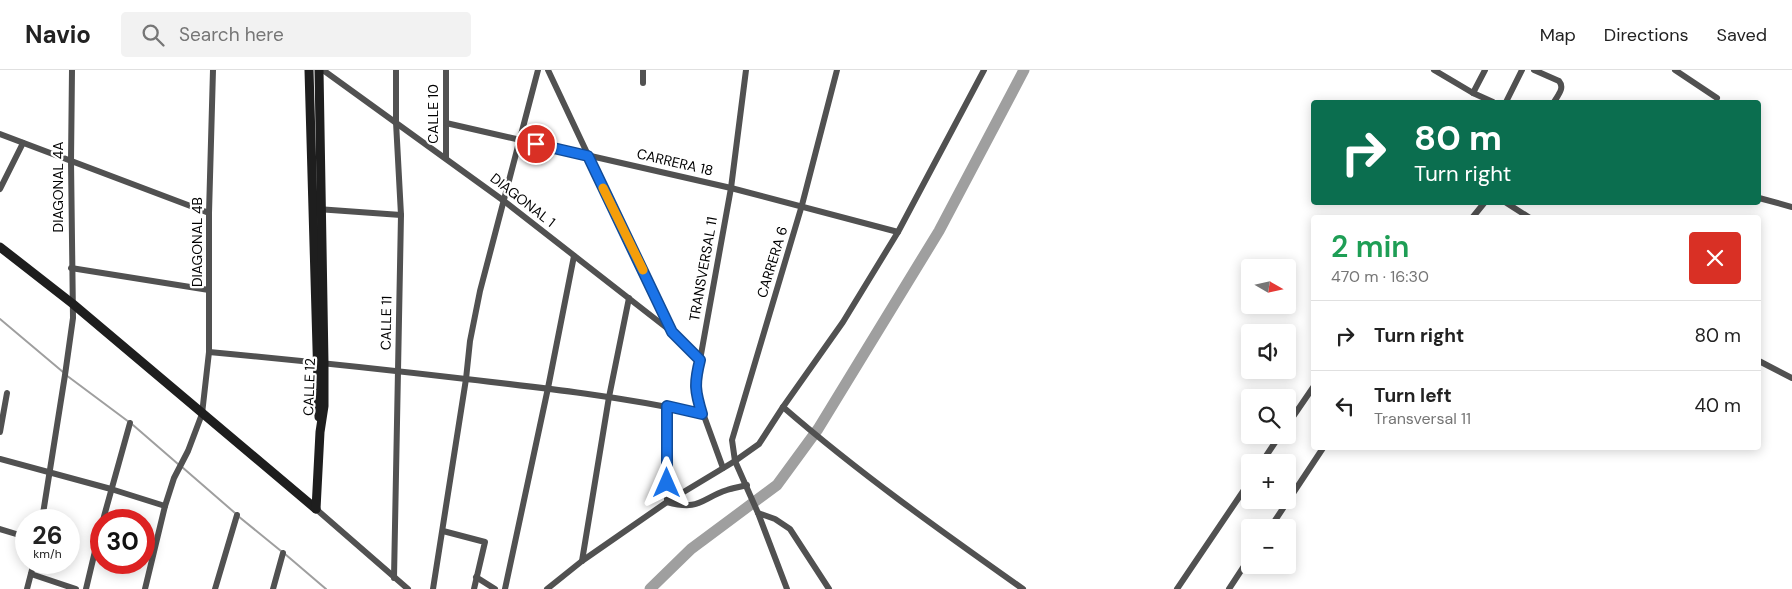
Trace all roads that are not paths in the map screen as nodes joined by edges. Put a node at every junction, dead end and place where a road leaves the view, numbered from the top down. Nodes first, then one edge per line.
1 (72, 70) edge
2 (213, 70) edge
3 (309, 70) edge
4 (319, 70) edge
5 (323, 70) edge
6 (396, 70) edge
7 (446, 70) edge
8 (538, 70) edge
9 (548, 70) edge
10 (643, 70) edge
11 (746, 70) edge
12 (837, 70) edge
13 (984, 70) edge
14 (1436, 70) edge
15 (1485, 70) edge
16 (1522, 70) edge
17 (1534, 70) edge
18 (1675, 70) edge
19 (643, 83) dead end
20 (1473, 93) junction
21 (1717, 98) dead end
22 (1489, 100) edge
23 (1507, 100) edge
24 (1555, 100) edge
25 (396, 122) junction
26 (446, 123) junction
27 (0, 134) edge
28 (520, 140) junction
29 (23, 142) junction
30 (588, 156) junction
31 (446, 158) junction
32 (71, 161) junction
33 (731, 188) junction
34 (0, 189) edge
35 (1761, 198) edge
36 (504, 201) junction
37 (802, 205) junction
38 (1483, 205) edge
39 (1509, 205) edge
40 (1792, 206) edge
41 (318, 210) junction
42 (209, 213) junction
43 (401, 215) junction
44 (1474, 215) edge
45 (1525, 215) edge
46 (898, 232) junction
47 (0, 246) edge
48 (574, 256) junction
49 (71, 268) junction
50 (209, 290) junction
51 (629, 298) junction
52 (73, 304) junction
53 (672, 332) junction
54 (209, 352) junction
55 (700, 360) junction
56 (1761, 362) edge
57 (321, 363) junction
58 (398, 371) junction
59 (1792, 378) edge
60 (466, 379) junction
61 (548, 388) junction
62 (1311, 390) edge
63 (8, 393) dead end
64 (609, 397) junction
65 (667, 406) junction
66 (783, 407) junction
67 (1296, 412) edge
68 (202, 414) junction
69 (702, 414) junction
70 (130, 423) dead end
71 (0, 432) edge
72 (1322, 450) edge
73 (0, 459) edge
74 (735, 461) junction
75 (723, 468) junction
76 (50, 471) junction
77 (747, 485) junction
78 (111, 488) junction
79 (1241, 494) edge
80 (666, 502) junction
81 (165, 506) junction
82 (44, 509) edge
83 (106, 509) edge
84 (316, 509) junction
85 (758, 513) junction
86 (237, 516) dead end
87 (1276, 519) edge
88 (0, 529) edge
89 (443, 531) junction
90 (15, 534) edge
91 (283, 553) dead end
92 (582, 561) junction
93 (1241, 571) edge
94 (90, 572) edge
95 (31, 574) joint
96 (476, 577) junction
97 (394, 578) junction
98 (27, 589) edge
99 (76, 589) edge
100 (86, 589) edge
101 (145, 589) edge
102 (215, 589) edge
103 (273, 589) edge
104 (408, 589) edge
105 (433, 589) edge
106 (474, 589) edge
107 (495, 589) edge
108 (505, 589) edge
109 (547, 589) edge
110 (787, 589) edge
111 (829, 589) edge
112 (1023, 589) edge
113 (1177, 589) edge
114 (1229, 589) edge

1 - 32 street, DIAGONAL 4A
2 - 42 street, DIAGONAL 4B
3 - 41 street, CALLE 12
4 - 41 street, CALLE 12
5 - 25 street, DIAGONAL 1
6 - 25 street, CALLE 11
7 - 26 street, CALLE 10
8 - 28 street
9 - 30 street
10 - 19 street
11 - 33 street, TRANSVERSAL 11
12 - 37 street, CARRERA 6
13 - 46 street
14 - 20 street
15 - 20 street
16 - 23 street
17 - 24 street
18 - 21 street
20 - 22 street
25 - 31 street, DIAGONAL 1
25 - 43 street, CALLE 11
26 - 28 street, CARRERA 18
26 - 31 street, CALLE 10
27 - 29 street
28 - 30 street, CARRERA 18
28 - 36 street
29 - 32 street
29 - 34 street
30 - 33 street, CARRERA 18
30 - 53 street
31 - 36 street, DIAGONAL 1
32 - 42 street
32 - 49 street, DIAGONAL 4A
33 - 37 street, CARRERA 18
33 - 55 street, TRANSVERSAL 11
35 - 40 street
36 - 48 street, DIAGONAL 1
36 - 60 street
37 - 46 street, CARRERA 18
37 - 74 street, CARRERA 6
38 - 44 street
39 - 45 street
41 - 43 street
41 - 57 street, CALLE 12
42 - 50 street, DIAGONAL 4B
43 - 58 street, CALLE 11
46 - 66 street
47 - 52 street
48 - 51 street, DIAGONAL 1
48 - 61 street
49 - 50 street
49 - 52 street, DIAGONAL 4A
50 - 54 street, DIAGONAL 4B
51 - 53 street, DIAGONAL 1
51 - 64 street
52 - 68 street
52 - 76 street, DIAGONAL 4A
53 - 55 street, DIAGONAL 1
54 - 57 street
54 - 68 street, DIAGONAL 4B
55 - 69 street, TRANSVERSAL 11
56 - 59 street
57 - 58 street
57 - 84 street, CALLE 12
58 - 60 street
58 - 97 street, CALLE 11
60 - 61 street
60 - 89 street
61 - 64 street
61 - 108 street
62 - 67 street
63 - 71 street
64 - 65 street
64 - 92 street
65 - 69 street
65 - 80 street
66 - 74 street
66 - 112 street
68 - 81 street, DIAGONAL 4B
68 - 84 street
69 - 75 street, TRANSVERSAL 11
70 - 78 street
72 - 87 street
73 - 76 street
74 - 75 street
74 - 77 street
75 - 80 street
76 - 78 street
76 - 82 street, DIAGONAL 4A
77 - 80 street
77 - 85 street
78 - 81 street
78 - 83 street
79 - 113 street
80 - 92 street
81 - 101 street, DIAGONAL 4B
84 - 97 street
85 - 110 street
85 - 111 street
86 - 102 street
88 - 90 street
89 - 96 street
89 - 105 street
91 - 103 street
92 - 109 street
93 - 114 street
94 - 100 street
95 - 98 street
95 - 99 street
96 - 106 street
96 - 107 street
97 - 104 street

